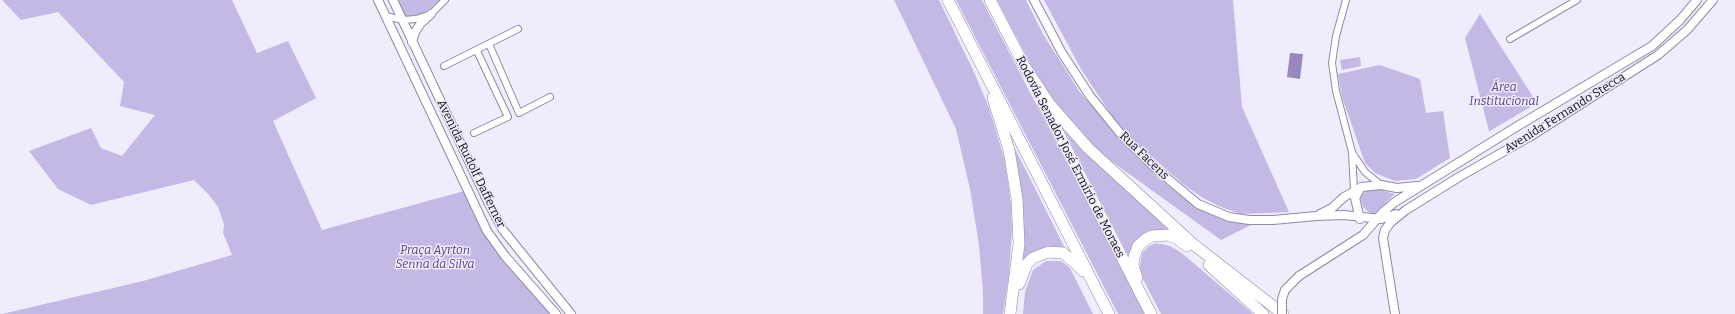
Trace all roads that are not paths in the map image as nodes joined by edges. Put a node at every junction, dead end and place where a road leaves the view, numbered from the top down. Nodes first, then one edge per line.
1 (378, 0) edge
2 (393, 0) edge
3 (445, 0) edge
4 (948, 0) edge
5 (990, 0) edge
6 (1034, 0) edge
7 (1346, 0) edge
8 (1577, 0) edge
9 (1697, 0) edge
10 (1713, 0) edge
11 (431, 14) junction
12 (386, 16) junction
13 (402, 20) junction
14 (518, 29) dead end
15 (1510, 39) dead end
16 (412, 42) junction
17 (489, 44) junction
18 (477, 51) junction
19 (444, 66) dead end
20 (1024, 67) junction
21 (984, 69) junction
22 (550, 97) dead end
23 (474, 133) dead end
24 (1488, 144) junction
25 (1352, 152) junction
26 (1459, 177) junction
27 (1381, 185) junction
28 (1422, 185) junction
29 (1356, 193) junction
30 (1406, 210) junction
31 (1316, 216) junction
32 (1374, 218) junction
33 (1360, 219) junction
34 (1363, 235) junction
35 (1102, 302) junction
36 (556, 314) edge
37 (571, 314) edge
38 (1010, 314) edge
39 (1014, 314) edge
40 (1109, 314) edge
41 (1151, 314) edge
42 (1263, 314) edge
43 (1282, 314) edge
44 (1395, 314) edge

1 - 12 main road, Avenida Rudolf Dafferner
2 - 13 main road, Avenida Rudolf Dafferner
3 - 11 street
4 - 21 highway
5 - 20 highway, Rodovia Senador José Ermírio de Moraes
6 - 31 main road, Rua Facens
7 - 25 street
8 - 15 street
9 - 24 main road, Avenida Fernando Stecca
10 - 26 main road, Avenida Fernando Stecca
11 - 13 street
11 - 16 main road
12 - 13 street
12 - 36 main road, Avenida Rudolf Dafferner
13 - 16 main road, Avenida Rudolf Dafferner
14 - 17 street
16 - 37 main road, Avenida Rudolf Dafferner
17 - 18 street
17 - 22 street
18 - 19 street
18 - 23 street
20 - 41 highway, Rodovia Senador José Ermírio de Moraes
20 - 43 highway
21 - 35 highway
21 - 38 highway
24 - 26 main road
24 - 28 main road, Avenida Fernando Stecca
25 - 27 street
25 - 29 street
26 - 30 main road, Avenida Fernando Stecca
27 - 28 main road, Avenida Fernando Stecca
27 - 29 main road, Avenida Fernando Stecca
28 - 32 main road, Avenida Fernando Stecca
29 - 31 main road, Rua Facens
29 - 32 main road
29 - 33 main road
30 - 32 main road, Avenida Fernando Stecca
30 - 44 main road, Avenida Fernando Stecca
31 - 33 main road, Rua Facens
32 - 33 main road, Rua Facens
32 - 34 main road, Avenida Fernando Stecca
33 - 34 main road
34 - 43 main road, Avenida Fernando Stecca, bridge
35 - 39 highway
35 - 40 highway
41 - 42 highway

